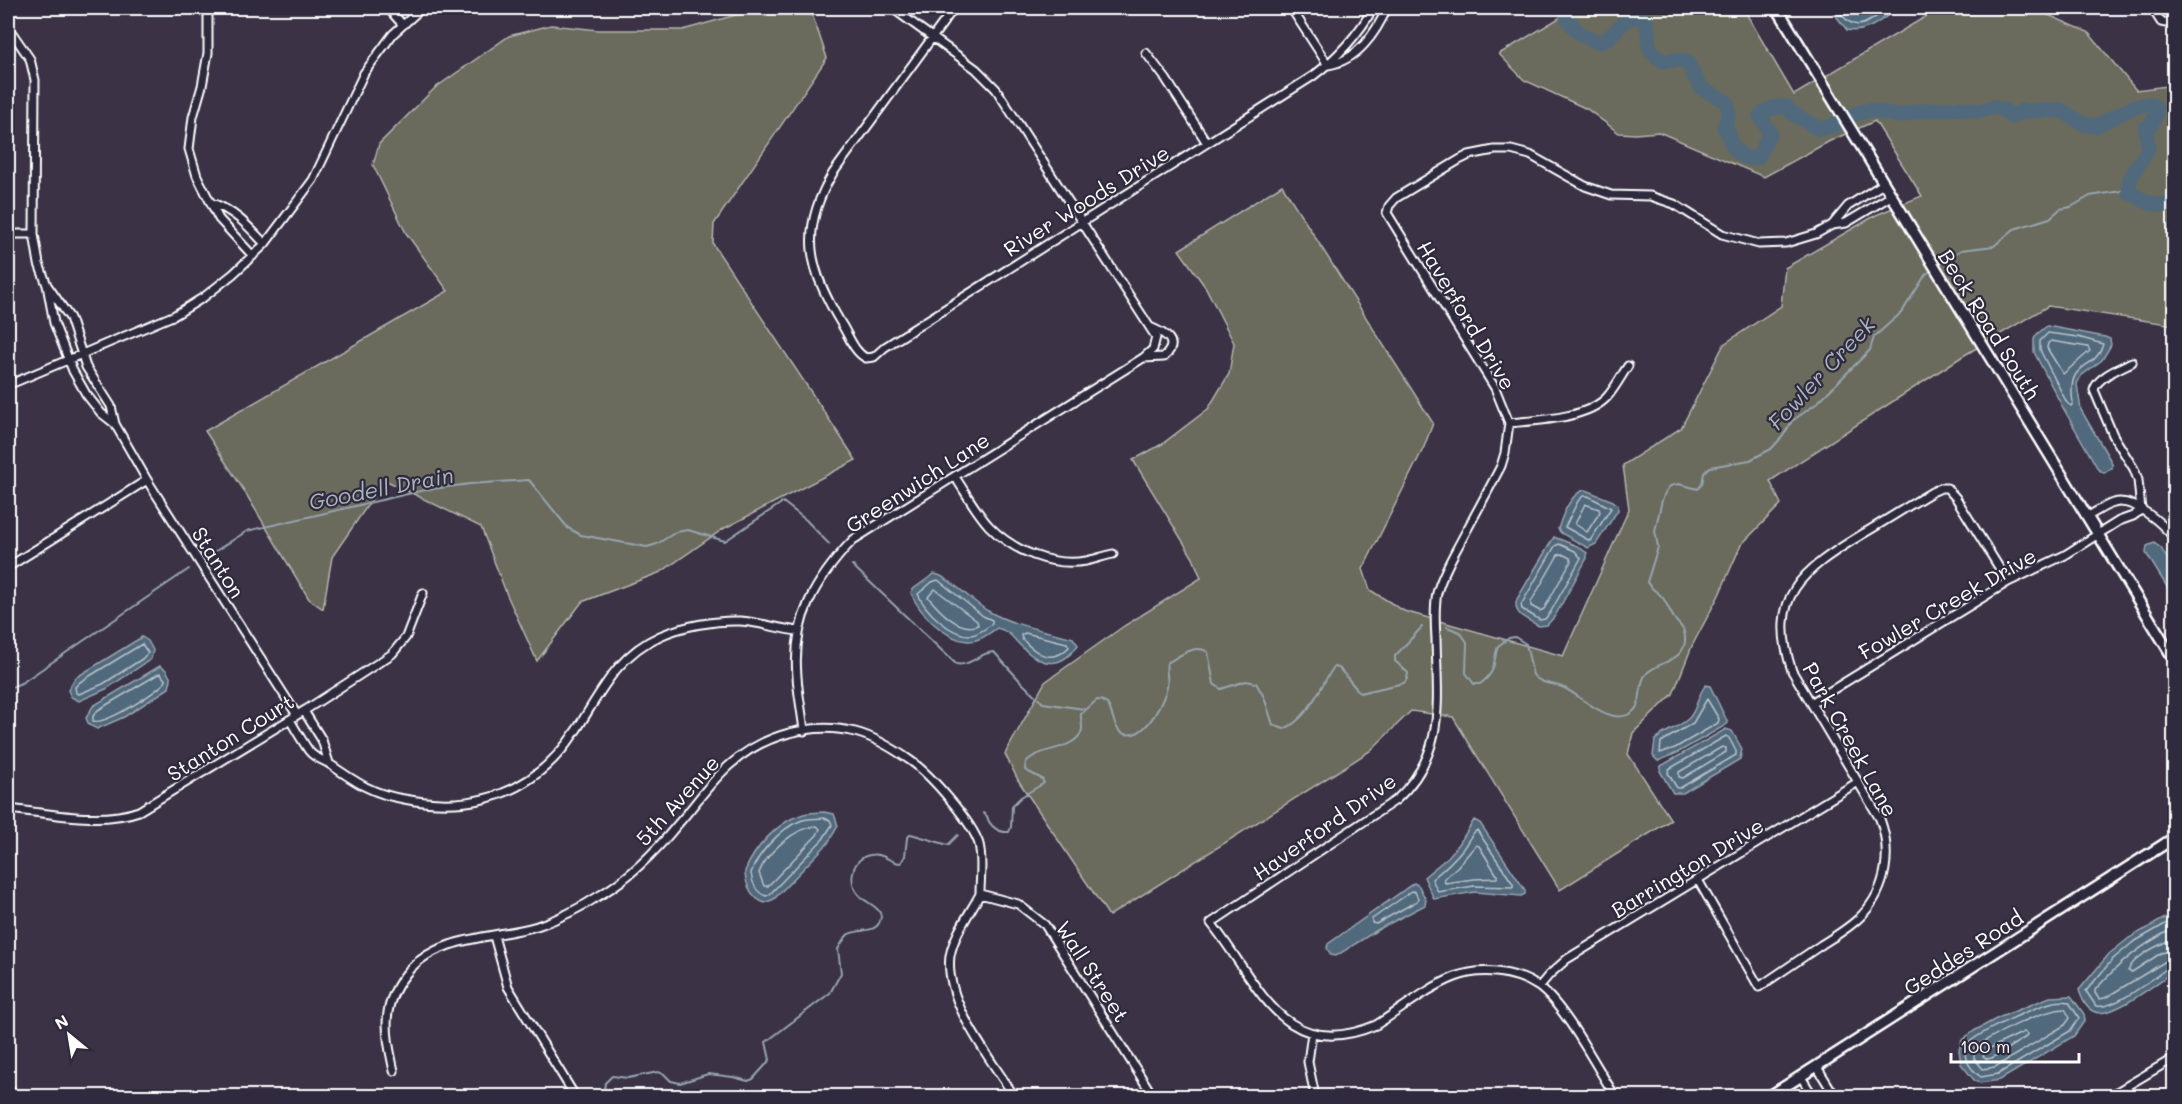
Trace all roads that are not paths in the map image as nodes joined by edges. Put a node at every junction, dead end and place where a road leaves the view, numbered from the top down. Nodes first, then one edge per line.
1 (206, 8) edge
2 (388, 8) edge
3 (422, 8) edge
4 (892, 8) edge
5 (954, 8) edge
6 (1291, 8) edge
7 (1372, 8) edge
8 (1387, 8) edge
9 (1777, 8) edge
10 (2152, 8) edge
11 (2175, 20) edge
12 (403, 24) junction
13 (8, 27) edge
14 (933, 38) junction
15 (1146, 53) dead end
16 (1328, 65) junction
17 (1207, 143) junction
18 (1883, 184) junction
19 (1891, 196) junction
20 (213, 203) junction
21 (1082, 222) junction
22 (1832, 225) junction
23 (8, 234) edge
24 (34, 234) junction
25 (266, 244) junction
26 (253, 256) junction
27 (47, 285) junction
28 (1150, 327) junction
29 (83, 355) junction
30 (1143, 358) junction
31 (69, 360) junction
32 (2132, 362) dead end
33 (1628, 366) dead end
34 (8, 385) edge
35 (1509, 423) junction
36 (115, 424) junction
37 (955, 477) junction
38 (147, 480) junction
39 (2141, 510) junction
40 (2088, 516) junction
41 (2099, 533) junction
42 (2175, 538) edge
43 (1113, 554) dead end
44 (8, 567) edge
45 (2008, 582) junction
46 (423, 593) dead end
47 (798, 631) junction
48 (2175, 659) edge
49 (1811, 703) junction
50 (304, 711) junction
51 (293, 718) junction
52 (804, 730) junction
53 (329, 763) junction
54 (1858, 782) junction
55 (8, 809) edge
56 (2175, 838) edge
57 (1698, 880) junction
58 (980, 894) junction
59 (494, 936) junction
60 (1539, 987) junction
61 (1312, 1033) junction
62 (2175, 1058) edge
63 (1817, 1067) junction
64 (394, 1071) dead end
65 (1801, 1077) junction
66 (8, 1089) edge
67 (12, 1096) edge
68 (576, 1096) edge
69 (1014, 1096) edge
70 (1153, 1096) edge
71 (1315, 1096) edge
72 (1615, 1096) edge
73 (1770, 1096) edge
74 (1813, 1096) edge
75 (1835, 1096) edge
76 (2110, 1096) edge

1 - 20 street
2 - 12 street
3 - 12 street
4 - 14 street
5 - 14 street
6 - 16 street
7 - 16 street, River Woods Drive
8 - 16 street, River Woods Drive
9 - 18 main road, Beck Road South
10 - 11 street
12 - 25 street
13 - 24 street
14 - 21 street
14 - 21 street, River Woods Drive
15 - 17 street
16 - 17 street, River Woods Drive
17 - 21 street, River Woods Drive
18 - 19 main road, Beck Road South
18 - 22 street
19 - 22 street
19 - 40 main road, Beck Road South
20 - 25 street
20 - 26 street
21 - 28 street
22 - 35 street, Haverford Drive
23 - 24 street
24 - 27 street
25 - 26 street
26 - 29 street
27 - 29 street
27 - 31 street
28 - 30 street, Greenwich Lane
28 - 30 street, Greenwich Lane
29 - 31 street
29 - 36 street
30 - 37 street, Greenwich Lane
31 - 34 street
31 - 36 street
32 - 39 street
33 - 35 street
35 - 61 street, Haverford Drive
36 - 38 street, Stanton
37 - 43 street
37 - 47 street, Greenwich Lane
38 - 44 street
38 - 51 street, Stanton
39 - 40 street
39 - 41 street, Fowler Creek Drive
39 - 42 street
40 - 41 main road, Beck Road South
41 - 45 street, Fowler Creek Drive
41 - 48 main road, Beck Road South
45 - 49 street, Fowler Creek Drive
45 - 49 street, Park Creek Lane
46 - 50 street, Stanton Court
47 - 52 street, Greenwich Lane
47 - 53 street, Stanton
49 - 54 street, Park Creek Lane
50 - 51 street, Stanton Court
50 - 53 street
51 - 53 street, Stanton
51 - 55 street, Stanton Court
52 - 58 street, 5th Avenue
52 - 59 street, 5th Avenue
54 - 57 street, Barrington Drive
54 - 57 street, Park Creek Lane
56 - 63 main road, Geddes Road
57 - 60 street, Barrington Drive
58 - 69 street
58 - 70 street, Wall Street
59 - 64 street, 5th Avenue
59 - 68 street
60 - 61 street
60 - 72 street
61 - 71 street
62 - 76 street
63 - 65 main road, Geddes Road
63 - 75 street
65 - 73 main road, Geddes Road
65 - 74 street
66 - 67 main road

